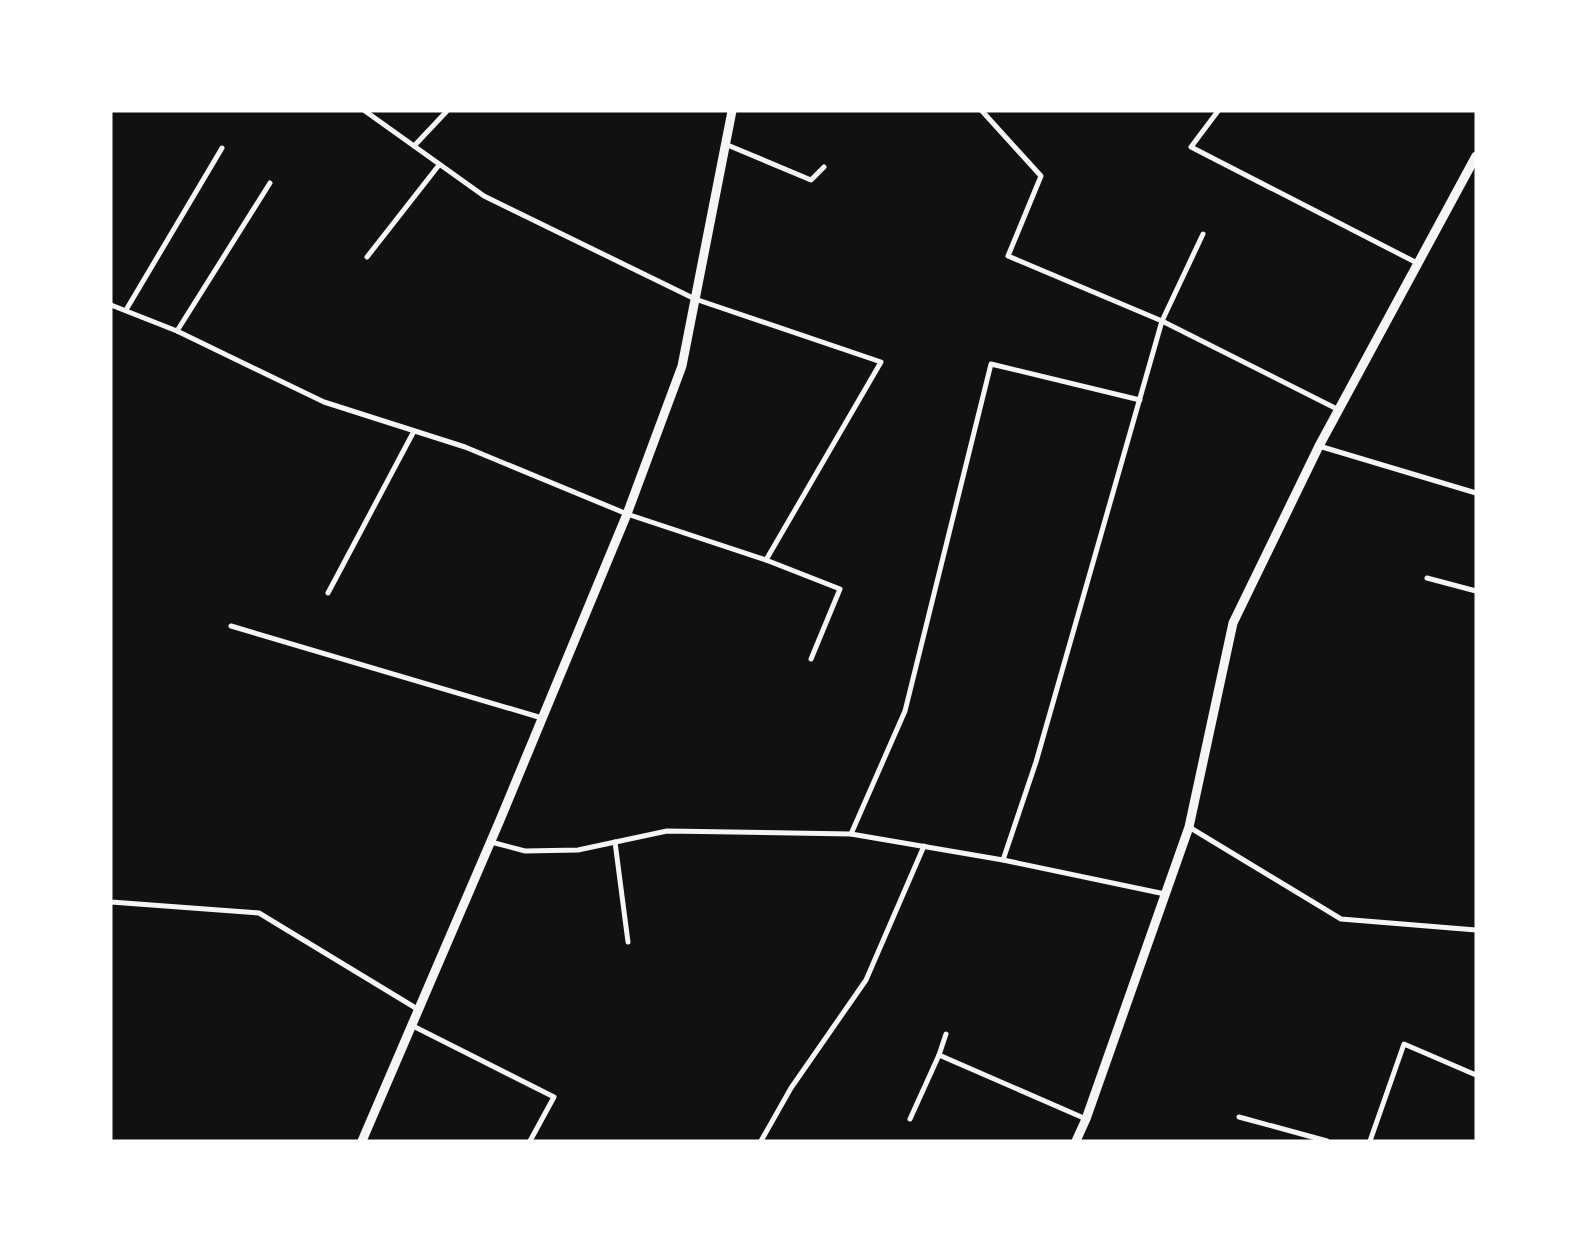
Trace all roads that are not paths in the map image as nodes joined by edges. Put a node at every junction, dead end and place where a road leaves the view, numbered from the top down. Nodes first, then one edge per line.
1 (365, 111) edge
2 (447, 111) edge
3 (732, 111) edge
4 (982, 111) edge
5 (1218, 111) edge
6 (725, 144) junction
7 (414, 146) junction
8 (222, 148) dead end
9 (1476, 156) edge
10 (439, 164) junction
11 (824, 167) dead end
12 (270, 183) dead end
13 (1202, 234) dead end
14 (367, 257) dead end
15 (1419, 264) junction
16 (695, 299) junction
17 (111, 305) edge
18 (126, 310) junction
19 (1162, 321) junction
20 (177, 331) junction
21 (1140, 400) junction
22 (1340, 410) junction
23 (414, 430) junction
24 (1319, 446) junction
25 (1476, 493) edge
26 (627, 514) junction
27 (766, 560) junction
28 (1427, 578) dead end
29 (1476, 591) edge
30 (328, 594) dead end
31 (231, 626) dead end
32 (810, 659) dead end
33 (542, 718) junction
34 (1189, 827) junction
35 (851, 834) junction
36 (491, 842) junction
37 (615, 842) junction
38 (924, 846) junction
39 (1003, 860) junction
40 (1165, 894) junction
41 (111, 902) edge
42 (1476, 930) edge
43 (628, 942) dead end
44 (420, 1010) junction
45 (413, 1026) junction
46 (946, 1034) dead end
47 (939, 1055) junction
48 (1476, 1075) edge
49 (1239, 1117) dead end
50 (910, 1119) dead end
51 (1086, 1119) junction
52 (362, 1141) edge
53 (530, 1141) edge
54 (761, 1141) edge
55 (1076, 1141) edge
56 (1327, 1141) edge
57 (1370, 1141) edge

1 - 7 street
2 - 7 street
3 - 6 street
4 - 19 street
5 - 15 street
6 - 11 street
6 - 16 street
7 - 10 street
8 - 18 street
9 - 15 street
10 - 14 street
10 - 16 street
12 - 20 street
13 - 19 street
15 - 22 street
16 - 26 street
16 - 27 street
17 - 18 street
18 - 20 street
19 - 21 street
19 - 22 street
20 - 23 street
21 - 35 street
21 - 39 street
22 - 24 street
23 - 26 street
23 - 30 street
24 - 25 street
24 - 34 street
26 - 27 street
26 - 33 street
27 - 32 street
28 - 29 street
31 - 33 street
33 - 36 street
34 - 40 street
34 - 42 street
35 - 37 street
35 - 38 street
36 - 37 street
36 - 44 street
37 - 43 street
38 - 39 street
38 - 54 street
39 - 40 street
40 - 51 street
41 - 44 street
44 - 45 street
45 - 52 street
45 - 53 street
46 - 47 street
47 - 50 street
47 - 51 street
48 - 57 street
49 - 56 street
51 - 55 street

